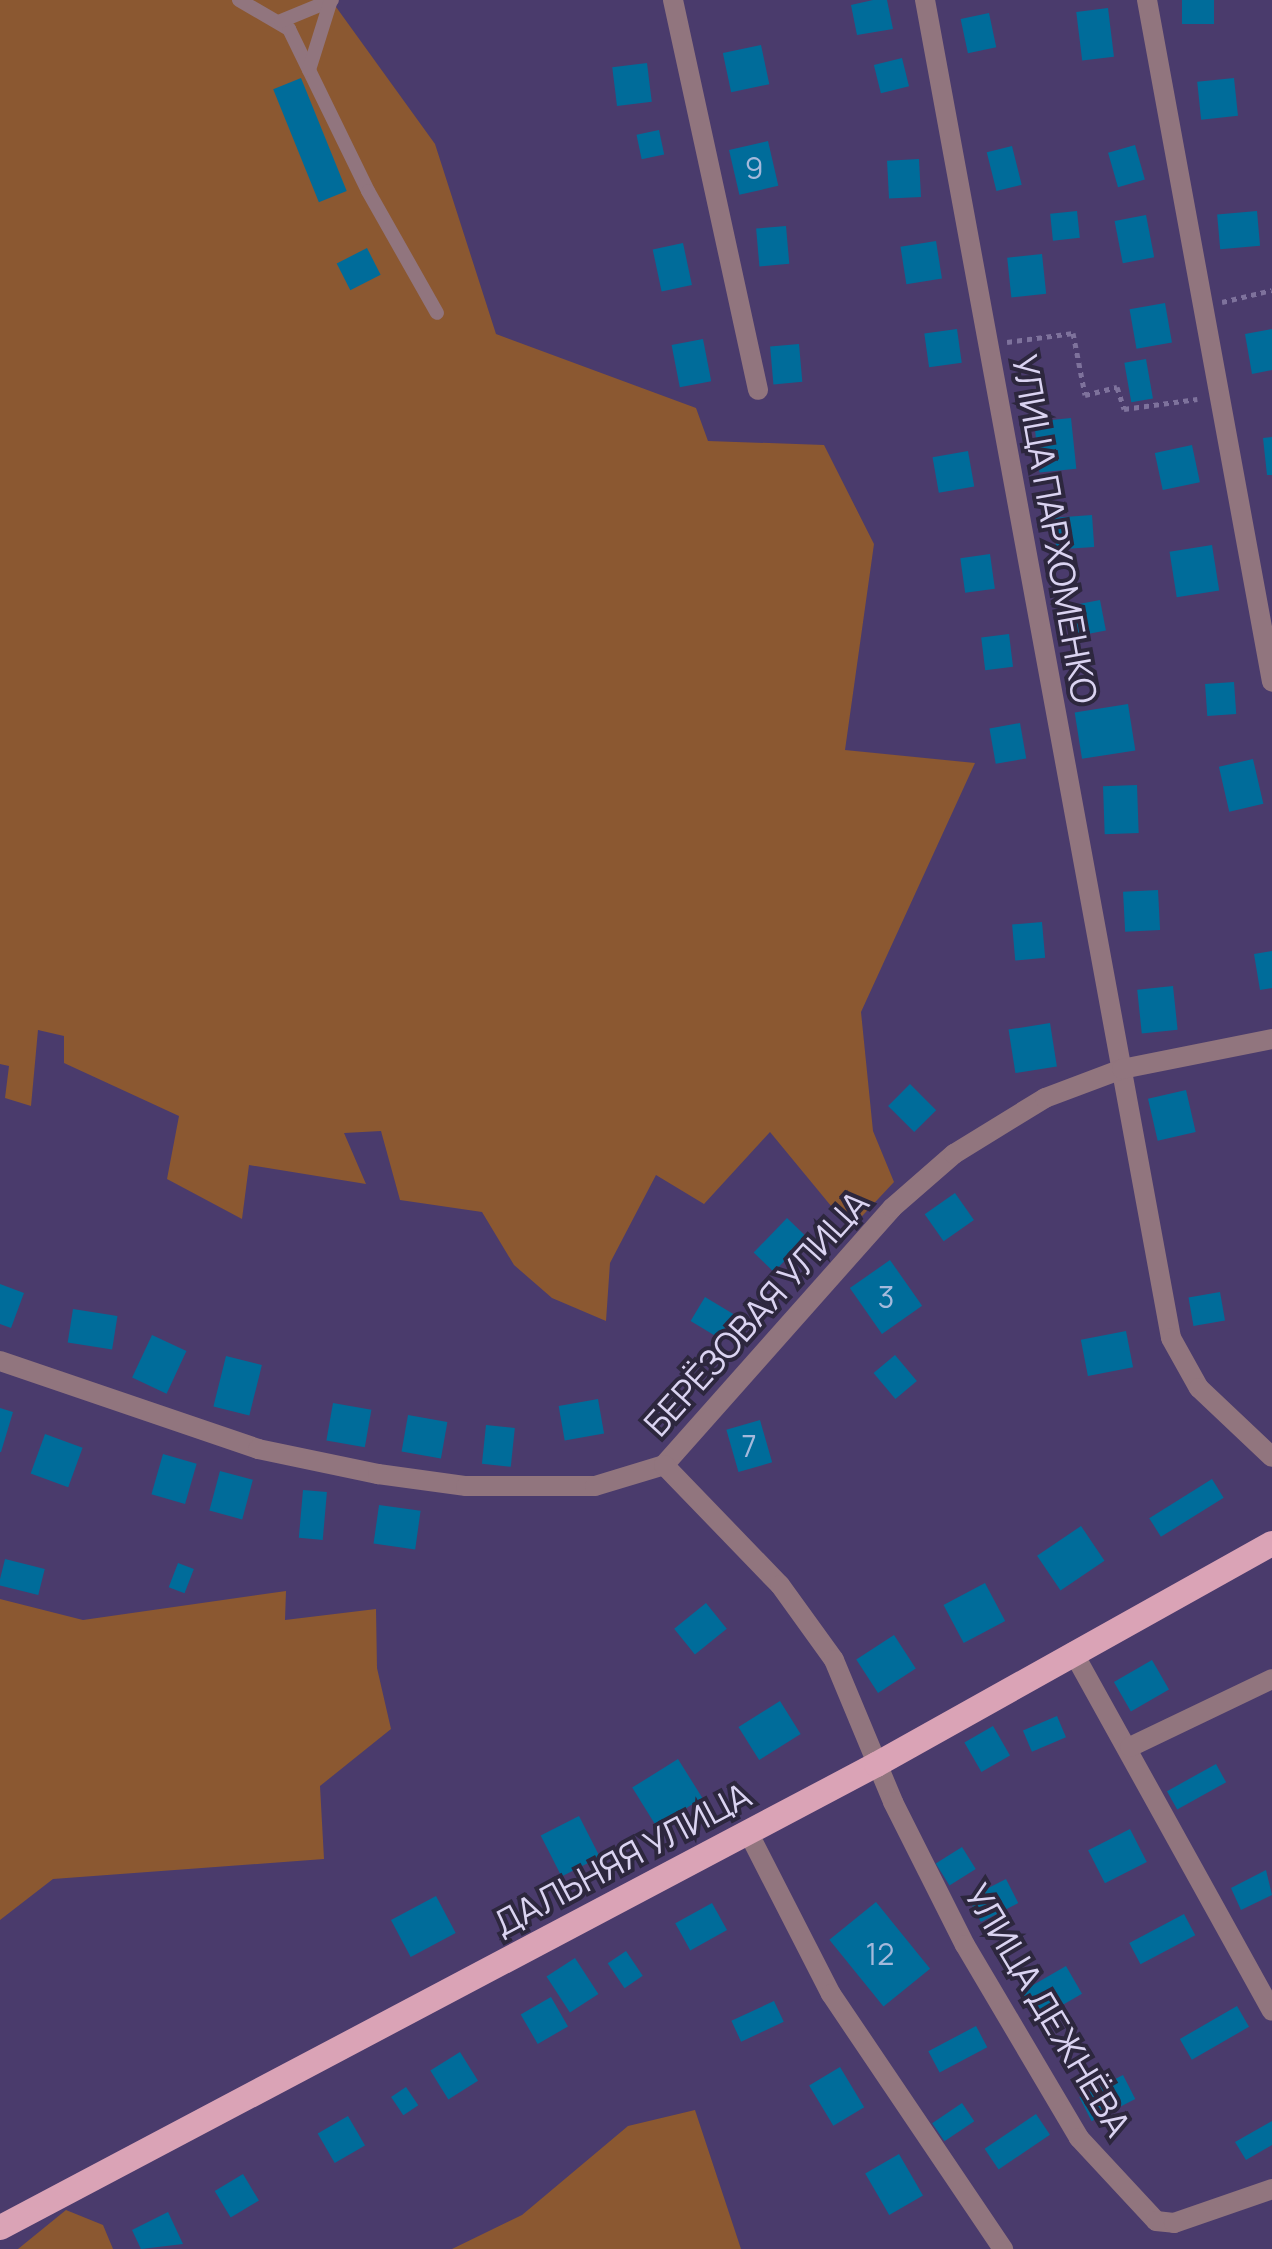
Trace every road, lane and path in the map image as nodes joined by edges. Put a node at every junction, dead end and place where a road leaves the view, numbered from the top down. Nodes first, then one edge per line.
1 (239, 0) edge
2 (332, 0) edge
3 (673, 0) edge
4 (925, 0) edge
5 (1147, 0) edge
6 (280, 21) junction
7 (309, 70) junction
8 (1272, 290) edge
9 (1204, 307) junction
10 (437, 313) dead end
11 (988, 345) junction
12 (758, 390) dead end
13 (1220, 396) junction
14 (1272, 682) edge
15 (1272, 1038) edge
16 (1122, 1070) junction
17 (0, 1361) edge
18 (1272, 1457) edge
19 (664, 1466) junction
20 (1272, 1544) edge
21 (1073, 1652) junction
22 (1272, 1679) edge
23 (1130, 1747) junction
24 (876, 1764) junction
25 (748, 1832) junction
26 (1272, 2012) edge
27 (1272, 2189) edge
28 (0, 2226) edge
29 (1003, 2249) edge

1 - 6 lane
2 - 6 lane
2 - 7 lane
3 - 12 street
4 - 11 street, УЛИЦА ПАРХОМЕНКО
5 - 9 street
6 - 7 lane
7 - 10 lane
8 - 9 path
9 - 13 street
11 - 13 path
11 - 16 street, УЛИЦА ПАРХОМЕНКО
13 - 14 street
15 - 16 street, БЕРЁЗОВАЯ УЛИЦА
16 - 18 street, УЛИЦА ПАРХОМЕНКО
16 - 19 street, БЕРЁЗОВАЯ УЛИЦА
17 - 19 street, БЕРЁЗОВАЯ УЛИЦА
19 - 24 street
20 - 21 main road, ДАЛЬНЯЯ УЛИЦА
21 - 23 street
21 - 24 main road, ДАЛЬНЯЯ УЛИЦА
22 - 23 street
23 - 26 street
24 - 25 main road, ДАЛЬНЯЯ УЛИЦА
24 - 27 street, УЛИЦА ДЕЖНЁВА
25 - 28 main road, ДАЛЬНЯЯ УЛИЦА
25 - 29 street

